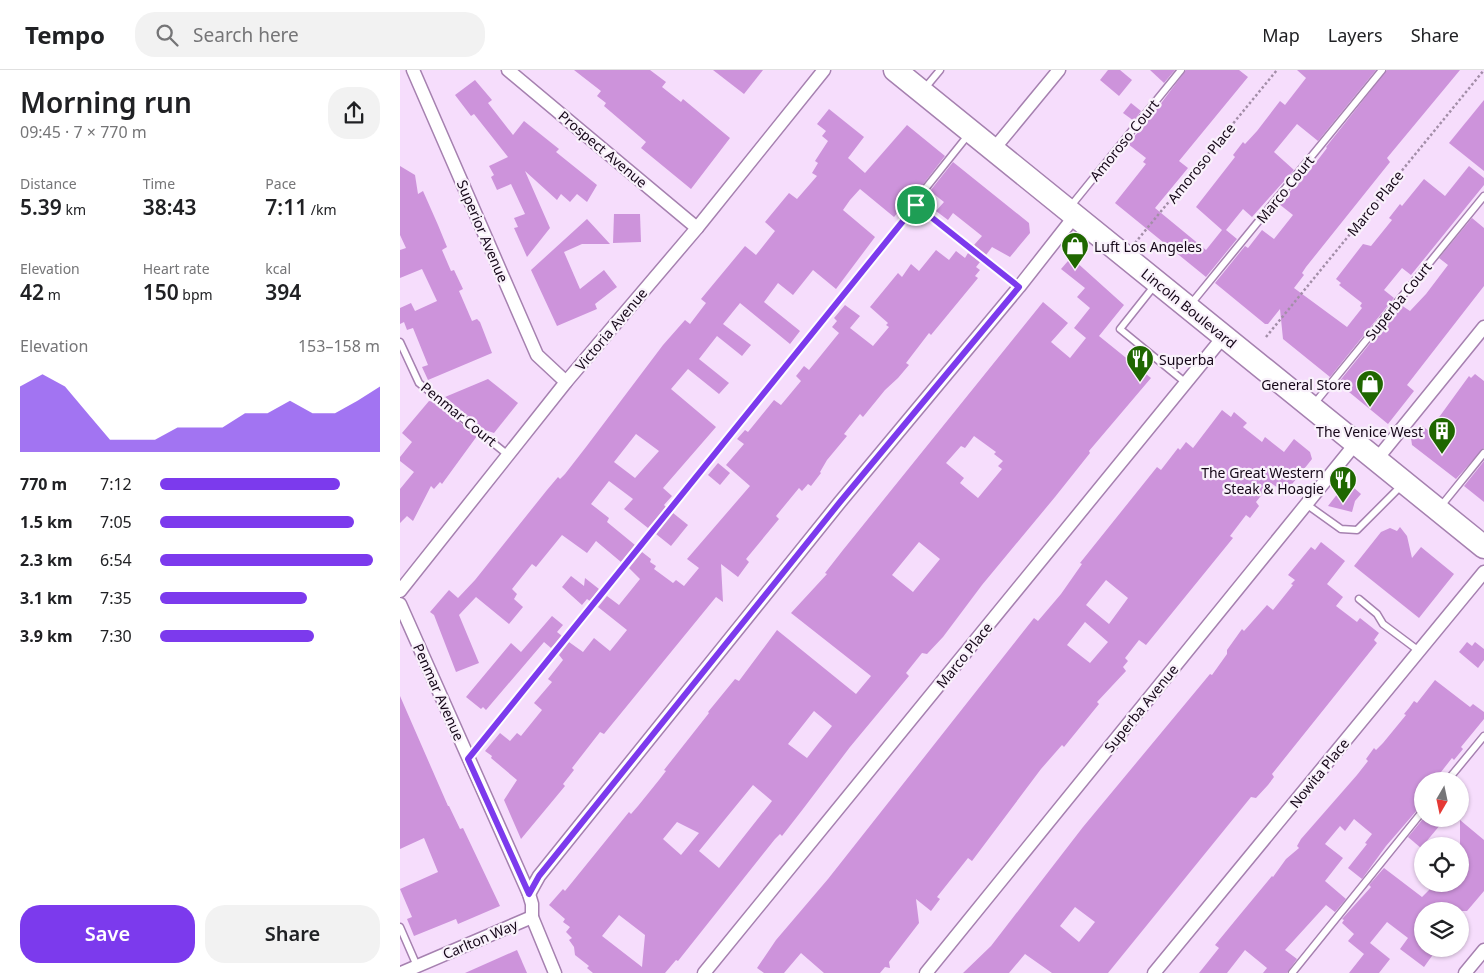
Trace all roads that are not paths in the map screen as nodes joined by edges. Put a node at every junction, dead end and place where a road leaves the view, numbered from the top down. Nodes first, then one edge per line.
1 (413, 70) edge
2 (508, 70) edge
3 (824, 70) edge
4 (894, 70) edge
5 (940, 70) edge
6 (1059, 70) edge
7 (1181, 70) edge
8 (1382, 70) edge
9 (922, 92) junction
10 (971, 132) junction
11 (993, 150) junction
12 (1484, 196) edge
13 (916, 205) junction
14 (1070, 214) junction
15 (697, 228) junction
16 (1157, 282) junction
17 (1019, 287) junction
18 (1189, 307) junction
19 (1484, 327) edge
20 (1224, 336) junction
21 (400, 342) edge
22 (566, 382) junction
23 (1186, 383) junction
24 (1311, 407) junction
25 (1356, 443) junction
26 (1484, 453) edge
27 (509, 455) junction
28 (1377, 459) junction
29 (1405, 482) junction
30 (1306, 504) junction
31 (1438, 510) junction
32 (1484, 547) edge
33 (1484, 572) edge
34 (400, 591) edge
35 (1359, 599) dead end
36 (400, 604) edge
37 (1419, 652) junction
38 (1484, 736) edge
39 (468, 759) junction
40 (1454, 772) edge
41 (1414, 822) edge
42 (529, 894) junction
43 (532, 917) junction
44 (400, 927) edge
45 (1484, 950) edge
46 (417, 966) junction
47 (401, 973) edge
48 (555, 973) edge
49 (704, 973) edge
50 (926, 973) edge
51 (1154, 973) edge
52 (1292, 973) edge
53 (1465, 973) edge

1 - 22 street, Superior Avenue
2 - 15 street, Prospect Avenue
3 - 15 street, Victoria Avenue
4 - 9 highway, Lincoln Boulevard
5 - 9 lane
6 - 11 street
7 - 14 lane, Amoroso Court
8 - 18 lane, Marco Court
9 - 10 highway, Lincoln Boulevard
10 - 11 highway, Lincoln Boulevard
10 - 13 lane
11 - 14 highway, Lincoln Boulevard
12 - 24 lane, Superba Court
13 - 17 lane
13 - 39 lane
14 - 16 highway, Lincoln Boulevard
14 - 17 street
15 - 22 street, Victoria Avenue
16 - 18 highway, Lincoln Boulevard
16 - 23 lane
17 - 42 street
18 - 20 highway, Lincoln Boulevard
19 - 28 street
20 - 23 street, Marco Place
20 - 24 highway, Lincoln Boulevard
21 - 27 lane, Penmar Court
22 - 27 street, Victoria Avenue
23 - 49 street, Marco Place
24 - 25 highway, Lincoln Boulevard
25 - 28 highway, Lincoln Boulevard
25 - 30 street, Superba Avenue
26 - 31 lane
27 - 34 street, Victoria Avenue
28 - 29 highway, Lincoln Boulevard
29 - 30 lane
29 - 31 highway, Lincoln Boulevard
30 - 50 street, Superba Avenue
31 - 32 highway, Lincoln Boulevard
33 - 37 street, Nowita Place
35 - 37 lane
36 - 39 street, Penmar Avenue
37 - 51 street, Nowita Place
38 - 40 lane
39 - 42 street, Penmar Avenue
41 - 52 lane
42 - 43 street, Penmar Avenue
43 - 46 street, Carlton Way
43 - 48 street, Penmar Avenue
44 - 46 lane
45 - 53 street
46 - 47 street, Carlton Way

